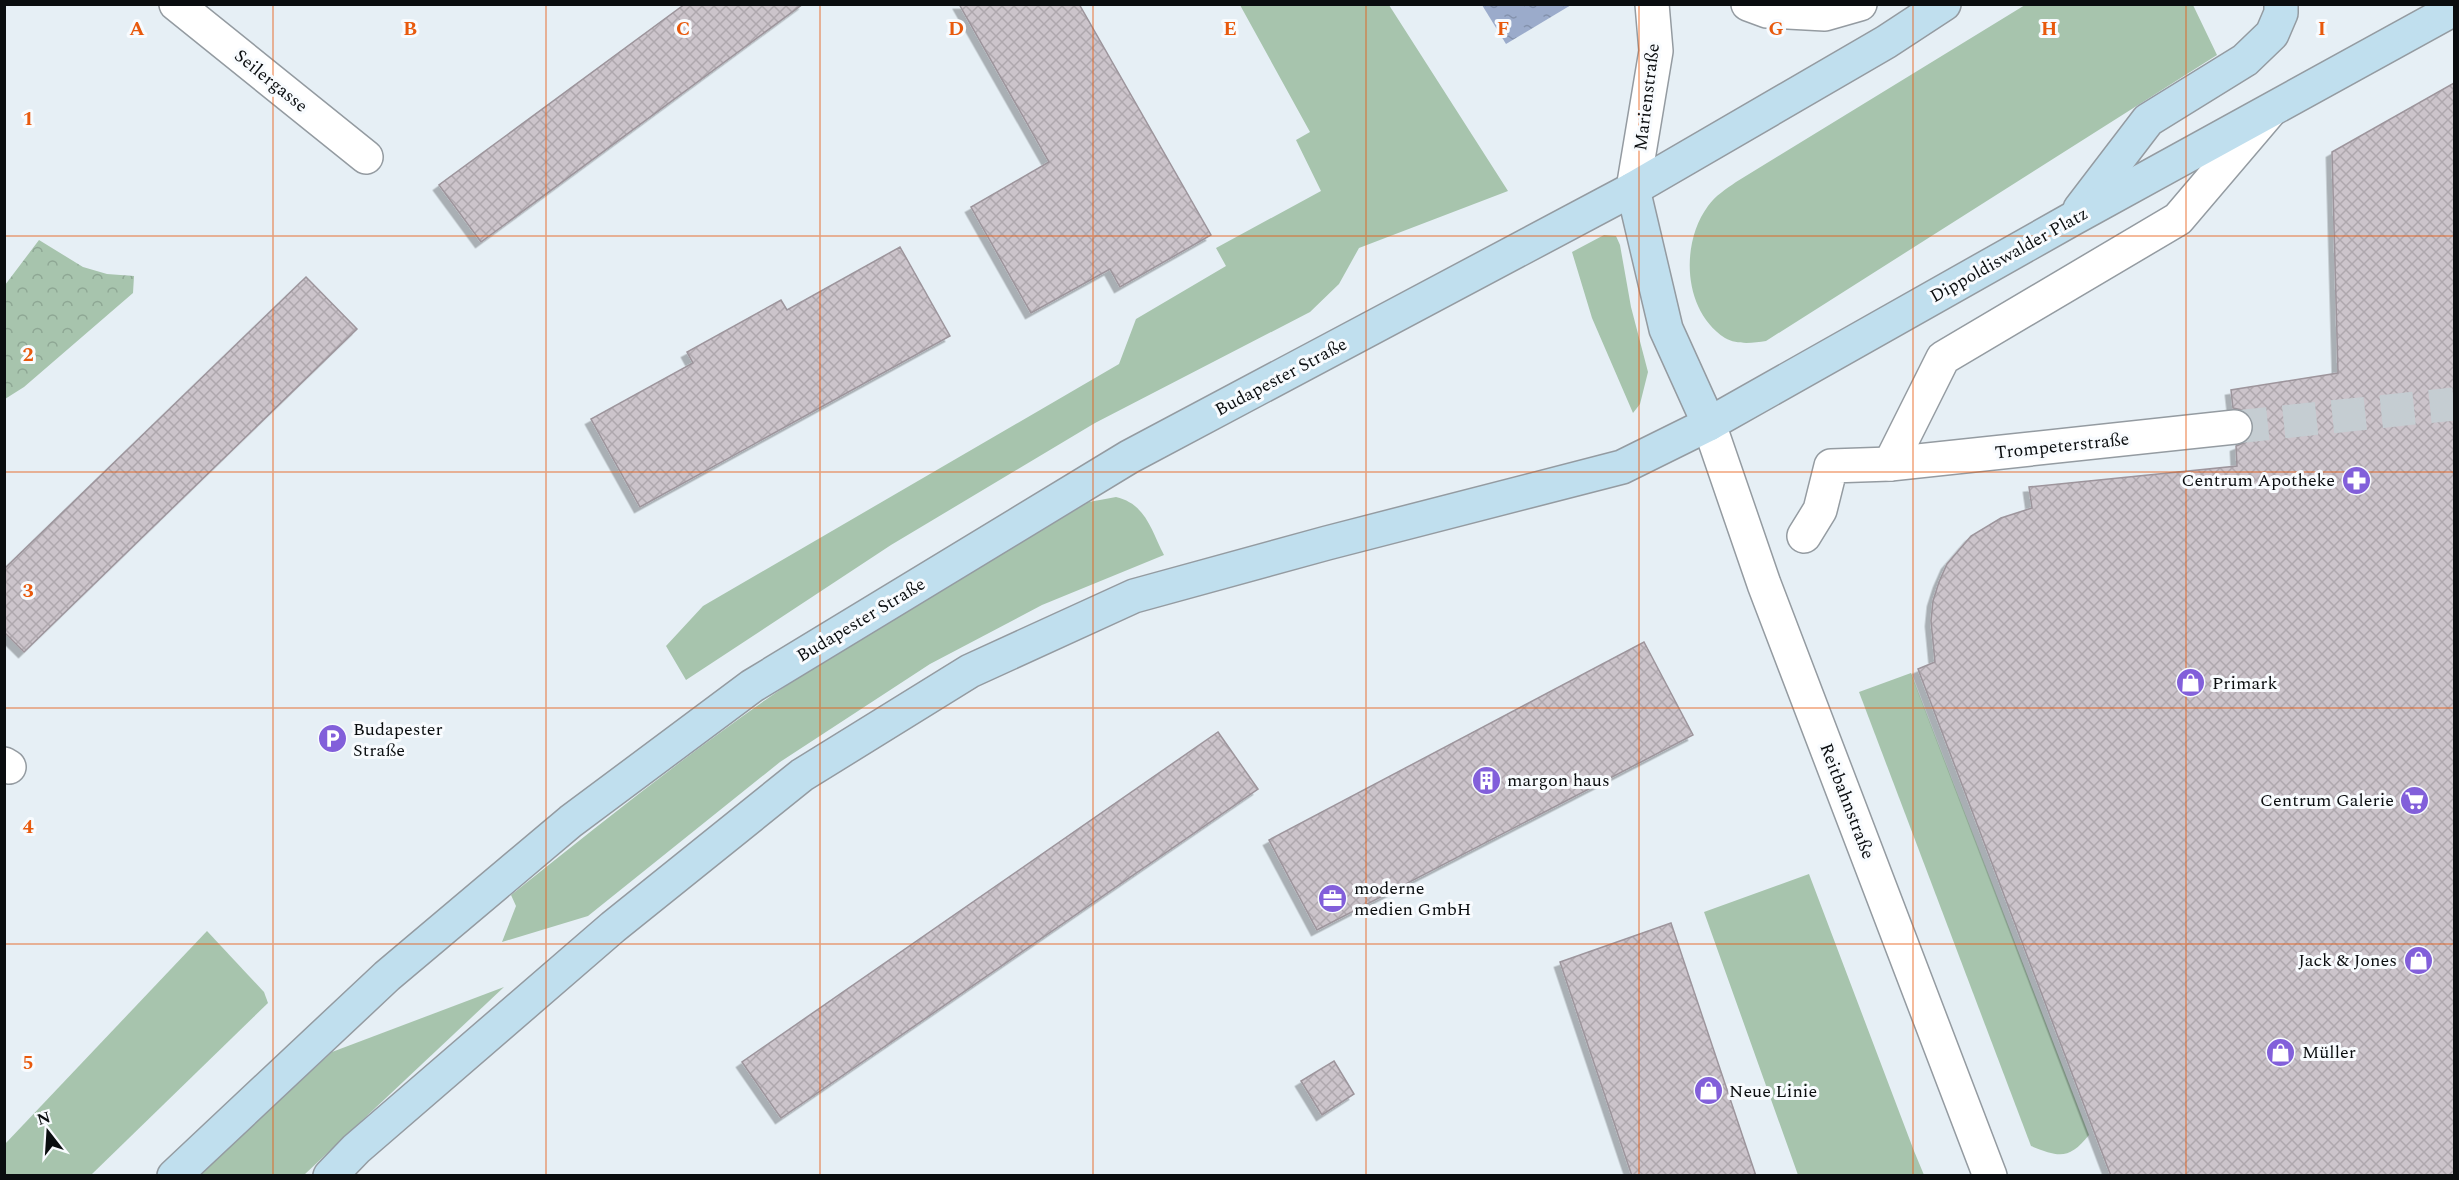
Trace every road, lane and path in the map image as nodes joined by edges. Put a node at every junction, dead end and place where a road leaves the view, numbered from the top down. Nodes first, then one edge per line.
1 (176, 4) edge
2 (1652, 4) edge
3 (1748, 4) edge
4 (1860, 4) edge
5 (1944, 4) edge
6 (2281, 4) edge
7 (2454, 9) edge
8 (2269, 112) junction
9 (366, 157) dead end
10 (1633, 189) junction
11 (2074, 218) junction
12 (1709, 424) junction
13 (2235, 427) tunnel mouth
14 (1890, 464) junction
15 (1804, 536) dead end
16 (174, 1176) edge
17 (330, 1176) edge
18 (1990, 1176) edge

1 - 9 street, Seilergasse
2 - 10 street, Marienstraße
3 - 4 street
5 - 10 main road
6 - 11 main road
7 - 8 main road, Dippoldiswalder Platz
8 - 11 main road, Dippoldiswalder Platz
8 - 14 street
10 - 12 main road
10 - 16 main road, Budapester Straße
11 - 12 main road, Dippoldiswalder Platz
12 - 17 main road
12 - 18 street, Reitbahnstraße
13 - 14 street, Trompeterstraße
14 - 15 street, Trompeterstraße

